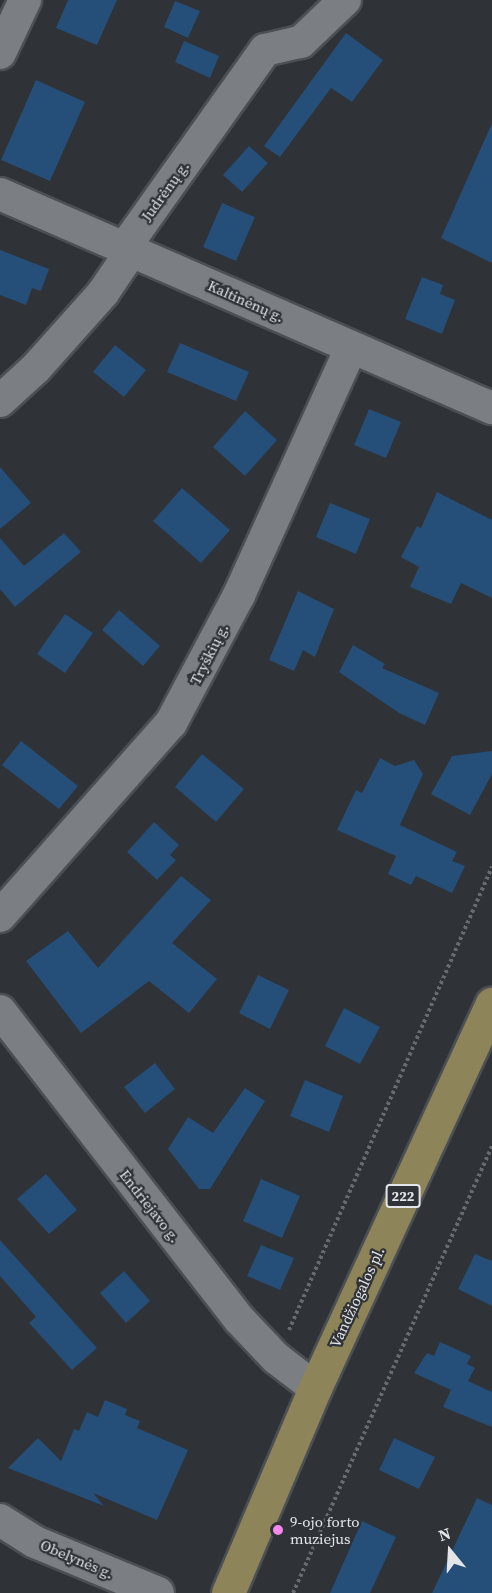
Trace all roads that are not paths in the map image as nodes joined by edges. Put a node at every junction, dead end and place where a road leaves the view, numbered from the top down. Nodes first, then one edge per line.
1 (25, 0) edge
2 (345, 0) edge
3 (0, 53) edge
4 (0, 194) edge
5 (125, 247) junction
6 (351, 348) junction
7 (0, 401) edge
8 (492, 408) edge
9 (0, 916) edge
10 (492, 1004) edge
11 (0, 1011) edge
12 (315, 1388) junction
13 (0, 1520) edge
14 (158, 1593) edge
15 (228, 1593) edge

1 - 3 street
2 - 5 street, Judrėnų g.
4 - 5 street, Kaltinėnų g.
5 - 6 street, Kaltinėnų g.
5 - 7 street, Judrėnų g.
6 - 8 street, Kaltinėnų g.
6 - 9 street, Tryškių g.
10 - 12 main road, Vandžiogalos pl. / 222
11 - 12 street, Endriejavo g.
12 - 15 main road, Vandžiogalos pl. / 222
13 - 14 street, Obelynės g.

